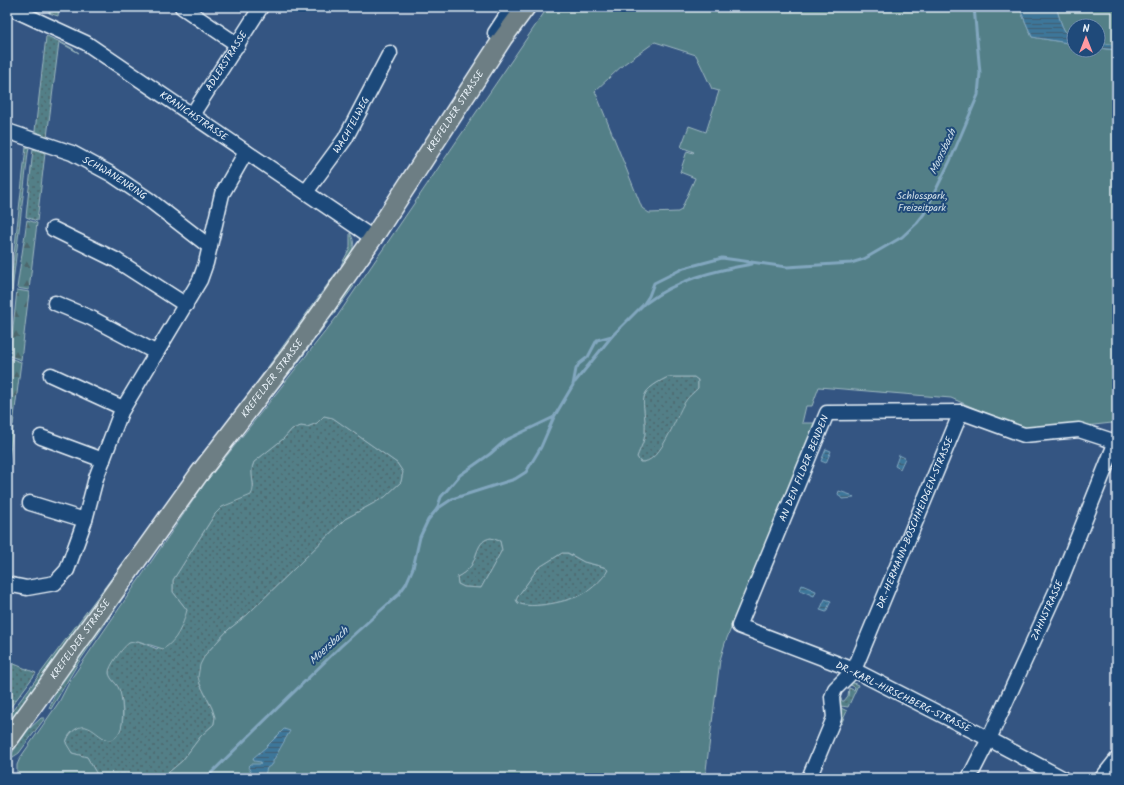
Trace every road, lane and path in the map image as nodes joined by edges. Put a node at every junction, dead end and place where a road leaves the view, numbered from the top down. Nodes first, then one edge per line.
1 (8, 7) edge
2 (182, 7) edge
3 (261, 7) edge
4 (512, 7) edge
5 (526, 7) edge
6 (495, 33) dead end
7 (238, 45) junction
8 (390, 53) dead end
9 (192, 115) junction
10 (7, 131) edge
11 (246, 152) junction
12 (306, 192) junction
13 (53, 229) dead end
14 (373, 238) junction
15 (210, 247) junction
16 (55, 303) dead end
17 (186, 305) junction
18 (155, 352) junction
19 (51, 375) dead end
20 (123, 408) junction
21 (961, 412) junction
22 (41, 437) dead end
23 (1116, 441) edge
24 (103, 460) junction
25 (30, 503) dead end
26 (85, 520) junction
27 (7, 584) edge
28 (739, 626) joint
29 (854, 670) junction
30 (989, 738) junction
31 (7, 742) edge
32 (1117, 759) edge
33 (809, 778) edge
34 (969, 778) edge
35 (1062, 778) edge
36 (1102, 778) edge

1 - 9 street, KRANICHSTRASSE
2 - 7 street
3 - 7 street, ADLERSTRASSE
4 - 6 street
5 - 14 main road, KREFELDER STRASSE
7 - 9 street, ADLERSTRASSE
8 - 12 street, WACHTELWEG
9 - 11 street, KRANICHSTRASSE
10 - 15 street, SCHWANENRING
11 - 12 street, KRANICHSTRASSE
11 - 15 street
12 - 14 street, KRANICHSTRASSE
13 - 17 street
14 - 31 main road, KREFELDER STRASSE
15 - 17 street
16 - 18 street
17 - 18 street
18 - 20 street
19 - 20 street
20 - 24 street
21 - 23 street
21 - 28 street, AN DEN FILDER BENDEN
21 - 29 street, DR.-HERMANN-BOSCHHEIDGEN-STRASSE
22 - 24 street
23 - 30 street, ZAHNSTRASSE
24 - 26 street
25 - 26 street
26 - 27 street
28 - 29 street, DR.-KARL-HIRSCHBERG-STRASSE
29 - 30 street, DR.-KARL-HIRSCHBERG-STRASSE
29 - 33 street, DR.-HERMANN-BOSCHHEIDGEN-STRASSE
30 - 34 street, ZAHNSTRASSE
30 - 35 street, DR.-KARL-HIRSCHBERG-STRASSE
32 - 36 street

